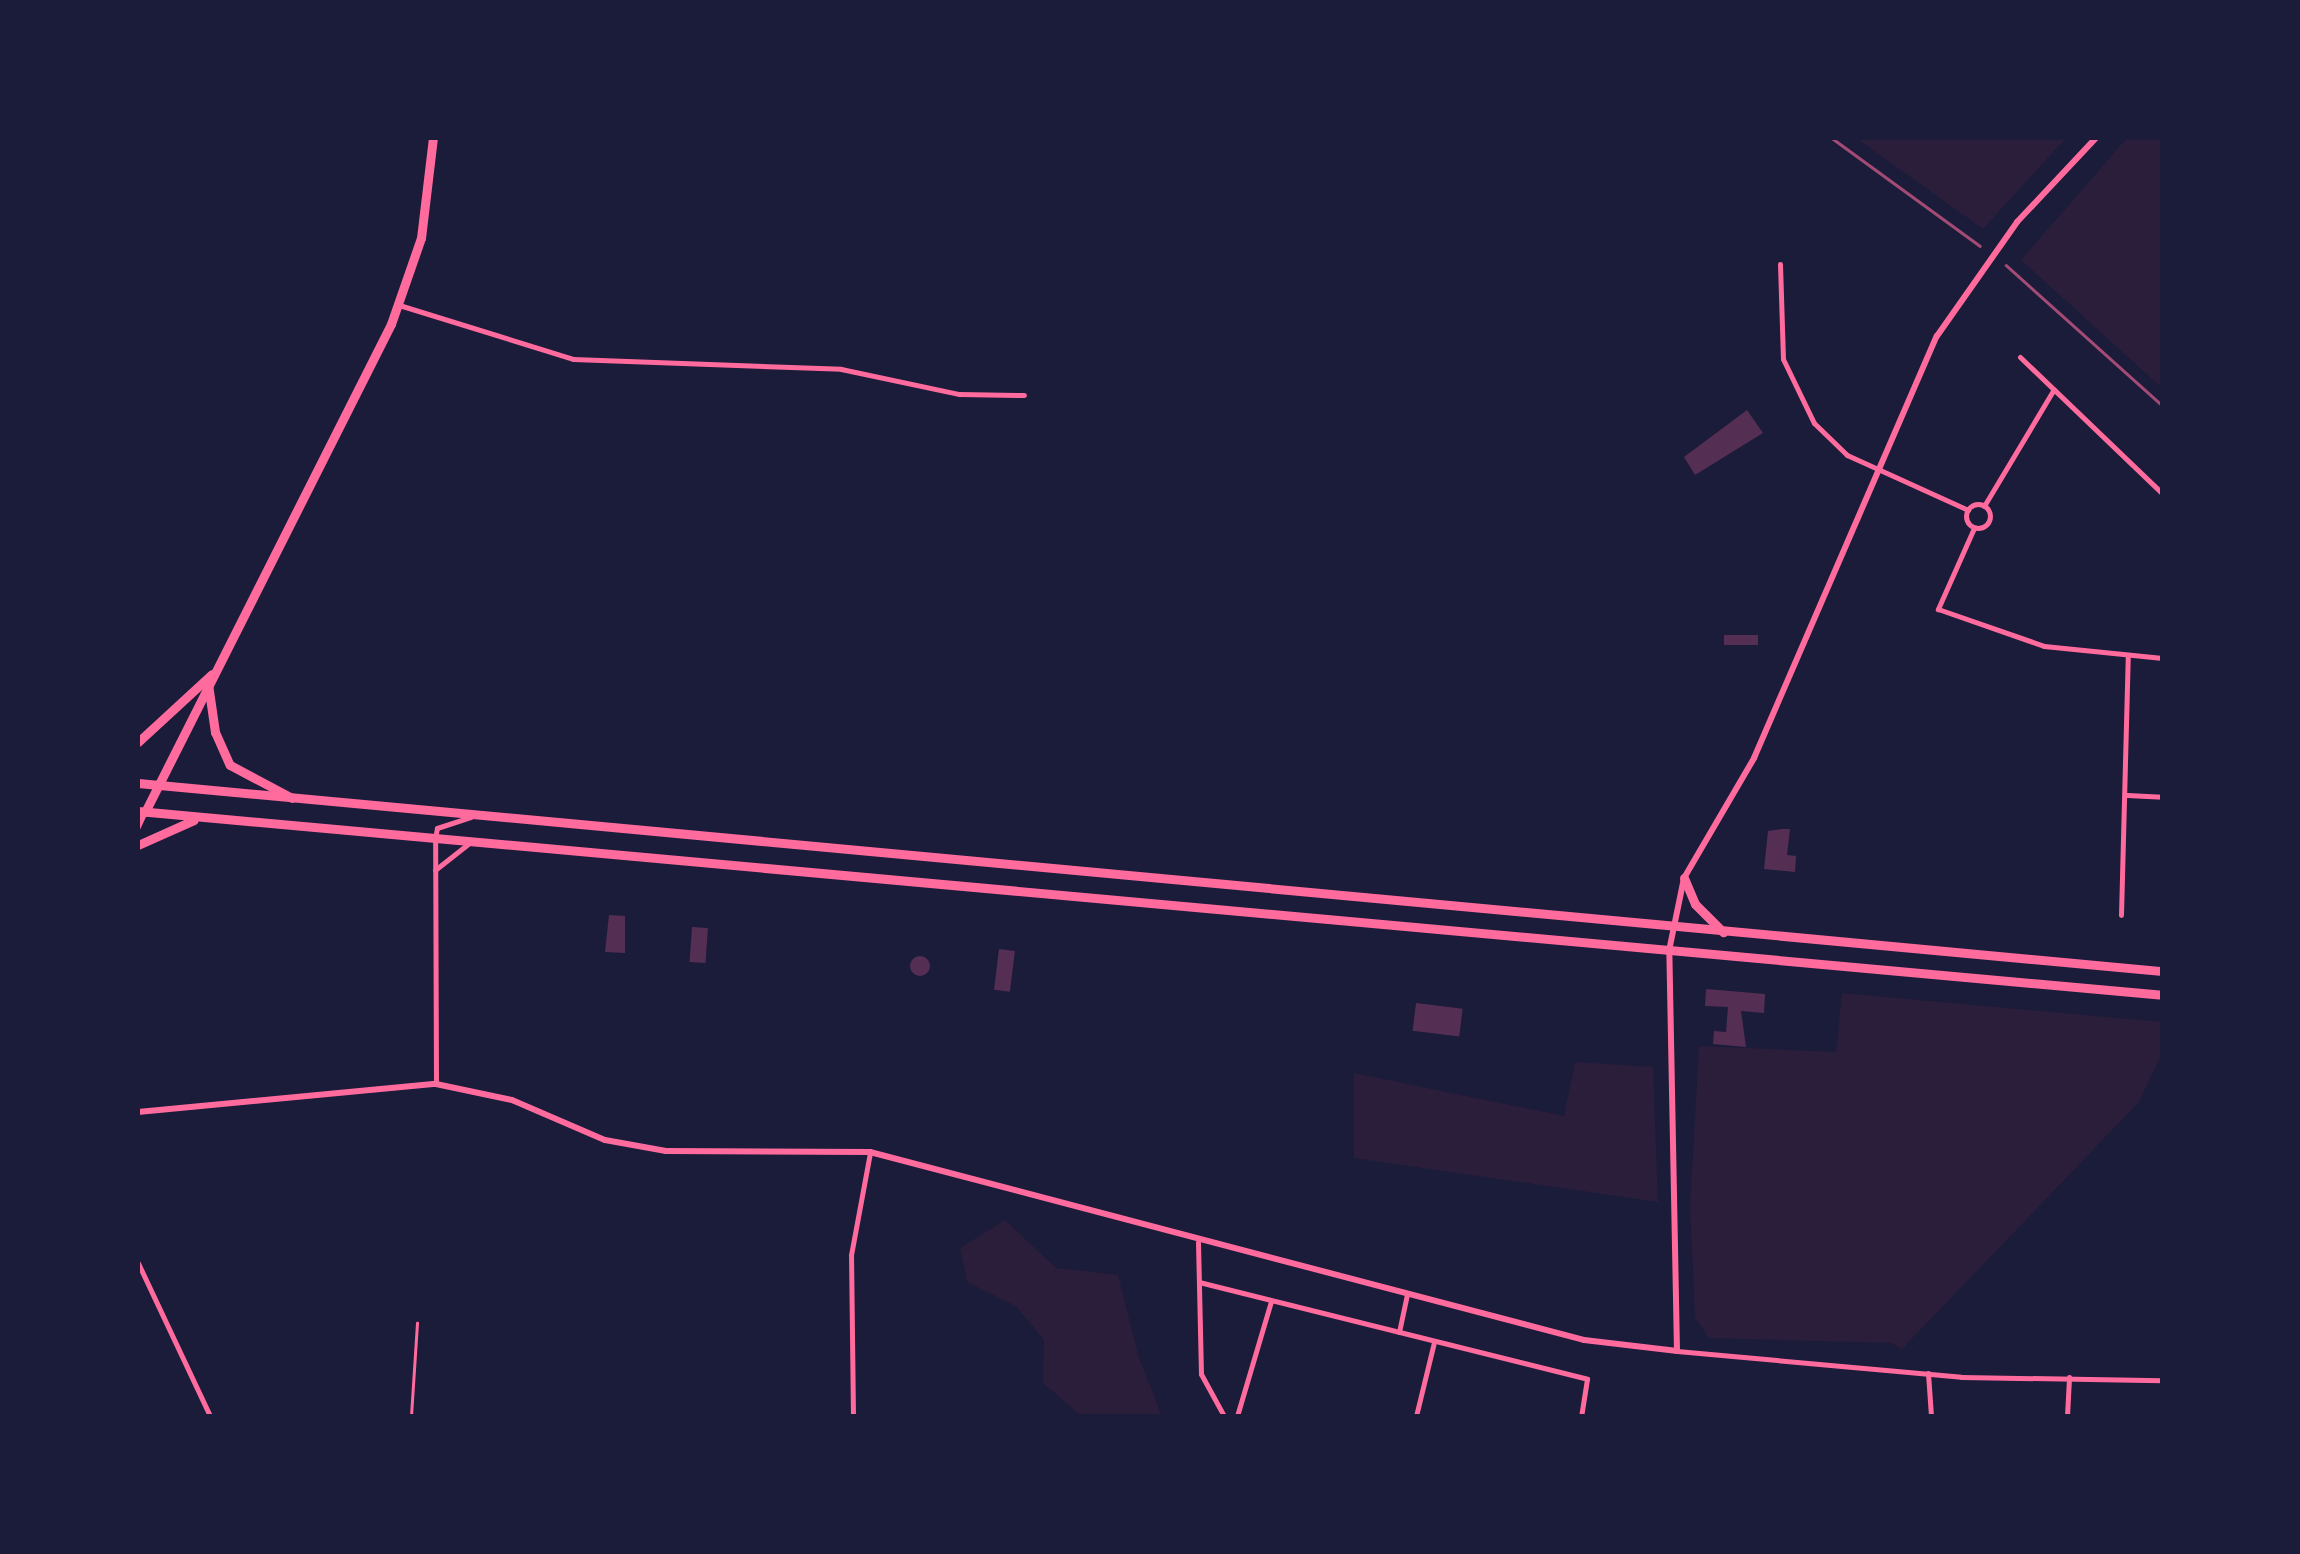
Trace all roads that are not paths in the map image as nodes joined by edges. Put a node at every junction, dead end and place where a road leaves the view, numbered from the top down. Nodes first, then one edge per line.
1 (433, 138) edge
2 (2096, 138) edge
3 (1780, 264) dead end
4 (399, 304) junction
5 (2020, 357) dead end
6 (2054, 389) junction
7 (1024, 395) dead end
8 (1876, 470) junction
9 (2162, 493) edge
10 (1984, 506) junction
11 (1968, 510) junction
12 (1974, 528) junction
13 (2128, 656) junction
14 (2162, 658) edge
15 (210, 679) junction
16 (138, 742) edge
17 (138, 784) edge
18 (156, 790) junction
19 (2127, 795) junction
20 (2162, 798) edge
21 (299, 801) junction
22 (141, 812) edge
23 (470, 817) junction
24 (201, 818) junction
25 (138, 827) edge
26 (435, 839) junction
27 (472, 842) junction
28 (138, 845) edge
29 (435, 870) junction
30 (1684, 878) junction
31 (2121, 914) dead end
32 (1671, 926) junction
33 (1723, 932) junction
34 (1669, 951) junction
35 (2162, 971) edge
36 (2159, 993) edge
37 (436, 1084) junction
38 (140, 1111) edge
39 (870, 1152) junction
40 (1198, 1242) junction
41 (138, 1263) edge
42 (1200, 1282) junction
43 (1408, 1295) junction
44 (1272, 1300) junction
45 (1399, 1332) junction
46 (1434, 1341) junction
47 (1677, 1351) junction
48 (1928, 1373) junction
49 (2069, 1377) junction
50 (2162, 1380) edge
51 (210, 1416) edge
52 (853, 1416) edge
53 (1224, 1416) edge
54 (1236, 1416) edge
55 (1416, 1416) edge
56 (1582, 1416) edge
57 (1931, 1416) edge
58 (2067, 1416) edge

1 - 4 main road
2 - 8 street
3 - 8 street
4 - 7 street
4 - 15 main road
5 - 6 street
6 - 9 street
6 - 10 street
8 - 11 street
8 - 30 street
10 - 11 street
10 - 12 street
11 - 12 street
12 - 13 street
13 - 14 street
13 - 19 street
15 - 16 main road
15 - 18 main road
15 - 21 main road
17 - 18 main road
18 - 21 main road
18 - 22 main road
19 - 20 street
19 - 31 street
21 - 23 main road
22 - 24 main road
22 - 25 street
23 - 26 street
23 - 32 main road
24 - 26 main road
24 - 28 main road
26 - 27 main road
26 - 29 street
27 - 29 street
27 - 34 main road
29 - 37 street
30 - 32 street
30 - 33 main road
32 - 33 main road
32 - 34 street
33 - 35 main road
34 - 36 main road
34 - 47 street
37 - 38 street
37 - 39 street
39 - 40 street
39 - 52 street
40 - 42 street
40 - 43 street
41 - 51 street
42 - 44 street
42 - 53 street
43 - 45 street
43 - 47 street
44 - 45 street
44 - 54 street
45 - 46 street
46 - 55 street
46 - 56 street
47 - 48 street
48 - 49 street
48 - 57 street
49 - 50 street
49 - 58 street

